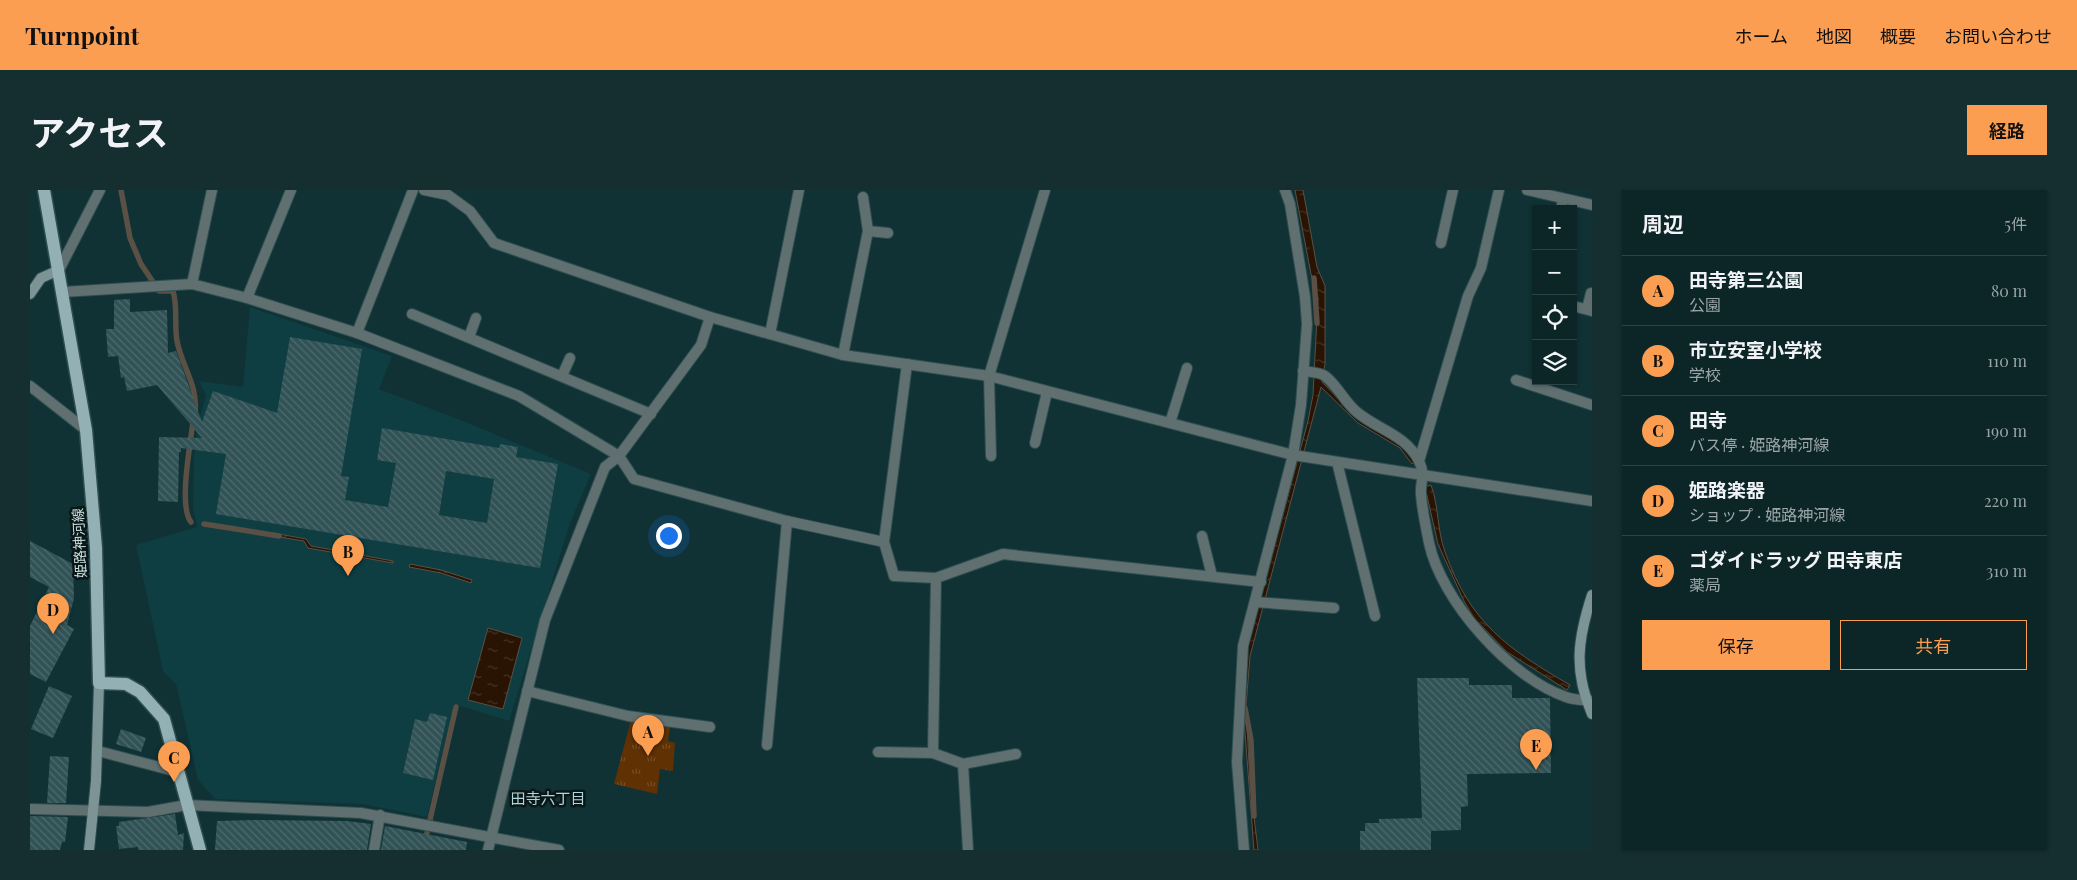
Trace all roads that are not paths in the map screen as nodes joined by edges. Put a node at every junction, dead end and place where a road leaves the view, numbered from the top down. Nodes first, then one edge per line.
1 (44, 190) edge
2 (100, 190) edge
3 (212, 190) edge
4 (292, 190) edge
5 (413, 190) edge
6 (424, 190) edge
7 (799, 190) edge
8 (1045, 190) edge
9 (1285, 190) edge
10 (1452, 190) edge
11 (1499, 190) edge
12 (1526, 190) edge
13 (449, 193) edge
14 (863, 197) dead end
15 (1562, 204) edge
16 (1592, 205) edge
17 (868, 231) junction
18 (888, 233) dead end
19 (1441, 243) dead end
20 (59, 270) junction
21 (192, 284) junction
22 (63, 292) junction
23 (1591, 293) dead end
24 (30, 294) edge
25 (247, 298) junction
26 (1589, 310) edge
27 (412, 314) dead end
28 (710, 317) junction
29 (476, 318) dead end
30 (357, 333) junction
31 (770, 334) junction
32 (469, 337) junction
33 (843, 355) junction
34 (570, 358) dead end
35 (907, 364) junction
36 (1187, 368) dead end
37 (1303, 372) junction
38 (562, 376) junction
39 (989, 376) junction
40 (1516, 380) dead end
41 (30, 386) edge
42 (1047, 392) junction
43 (1592, 405) edge
44 (651, 414) junction
45 (1170, 423) junction
46 (86, 430) junction
47 (1035, 443) dead end
48 (1292, 455) junction
49 (618, 456) junction
50 (991, 456) dead end
51 (1419, 461) junction
52 (1337, 462) junction
53 (1424, 476) junction
54 (1592, 501) edge
55 (787, 521) junction
56 (1202, 536) dead end
57 (884, 542) junction
58 (1212, 576) junction
59 (936, 578) junction
60 (1261, 582) junction
61 (1592, 595) edge
62 (1255, 602) junction
63 (1334, 608) dead end
64 (1375, 616) dead end
65 (99, 683) junction
66 (527, 691) junction
67 (1589, 700) edge
68 (1592, 714) edge
69 (710, 727) dead end
70 (767, 745) dead end
71 (98, 751) junction
72 (878, 752) dead end
73 (933, 753) junction
74 (1016, 754) dead end
75 (963, 764) junction
76 (178, 772) junction
77 (187, 806) junction
78 (30, 809) edge
79 (94, 811) junction
80 (380, 815) junction
81 (490, 837) junction
82 (89, 850) edge
83 (200, 850) edge
84 (374, 850) edge
85 (488, 850) edge
86 (559, 850) edge
87 (968, 850) edge
88 (1244, 850) edge

1 - 20 main road, 姫路神河線
2 - 20 street
3 - 21 street
4 - 25 street
5 - 30 street
6 - 13 street
7 - 31 street
8 - 39 street
9 - 37 street
10 - 19 street
11 - 51 street
12 - 15 street
13 - 28 street
14 - 17 street
15 - 16 street
17 - 18 street
17 - 33 street
20 - 22 main road, 姫路神河線
20 - 24 street
21 - 22 street
21 - 25 street
22 - 46 main road, 姫路神河線
23 - 26 street
25 - 30 street
27 - 32 street
28 - 31 street
28 - 44 street
29 - 32 street
30 - 49 street
31 - 33 street
32 - 38 street
33 - 35 street
34 - 38 street
35 - 39 street
35 - 57 street
36 - 45 street
37 - 48 street
37 - 51 street
38 - 44 street
39 - 42 street
39 - 50 street
40 - 43 street
41 - 46 street
42 - 45 street
42 - 47 street
44 - 49 street
45 - 48 street
46 - 65 main road, 姫路神河線
48 - 52 street
48 - 60 street
49 - 55 street
49 - 66 street
51 - 53 street
52 - 53 street
52 - 64 street
53 - 54 street
53 - 67 street
55 - 57 street
55 - 70 street
56 - 58 street
57 - 59 street
58 - 59 street
58 - 60 street
59 - 73 street
60 - 62 street
61 - 67 street
62 - 63 street
62 - 88 street
65 - 71 street
65 - 76 main road
66 - 69 street
66 - 81 street
67 - 68 street
71 - 76 street
71 - 79 street
72 - 73 street
73 - 75 street
74 - 75 street
75 - 87 street
76 - 77 main road
77 - 79 street
77 - 80 street
77 - 83 main road
78 - 79 street
79 - 82 street
80 - 81 street
80 - 84 street
81 - 85 street
81 - 86 street

